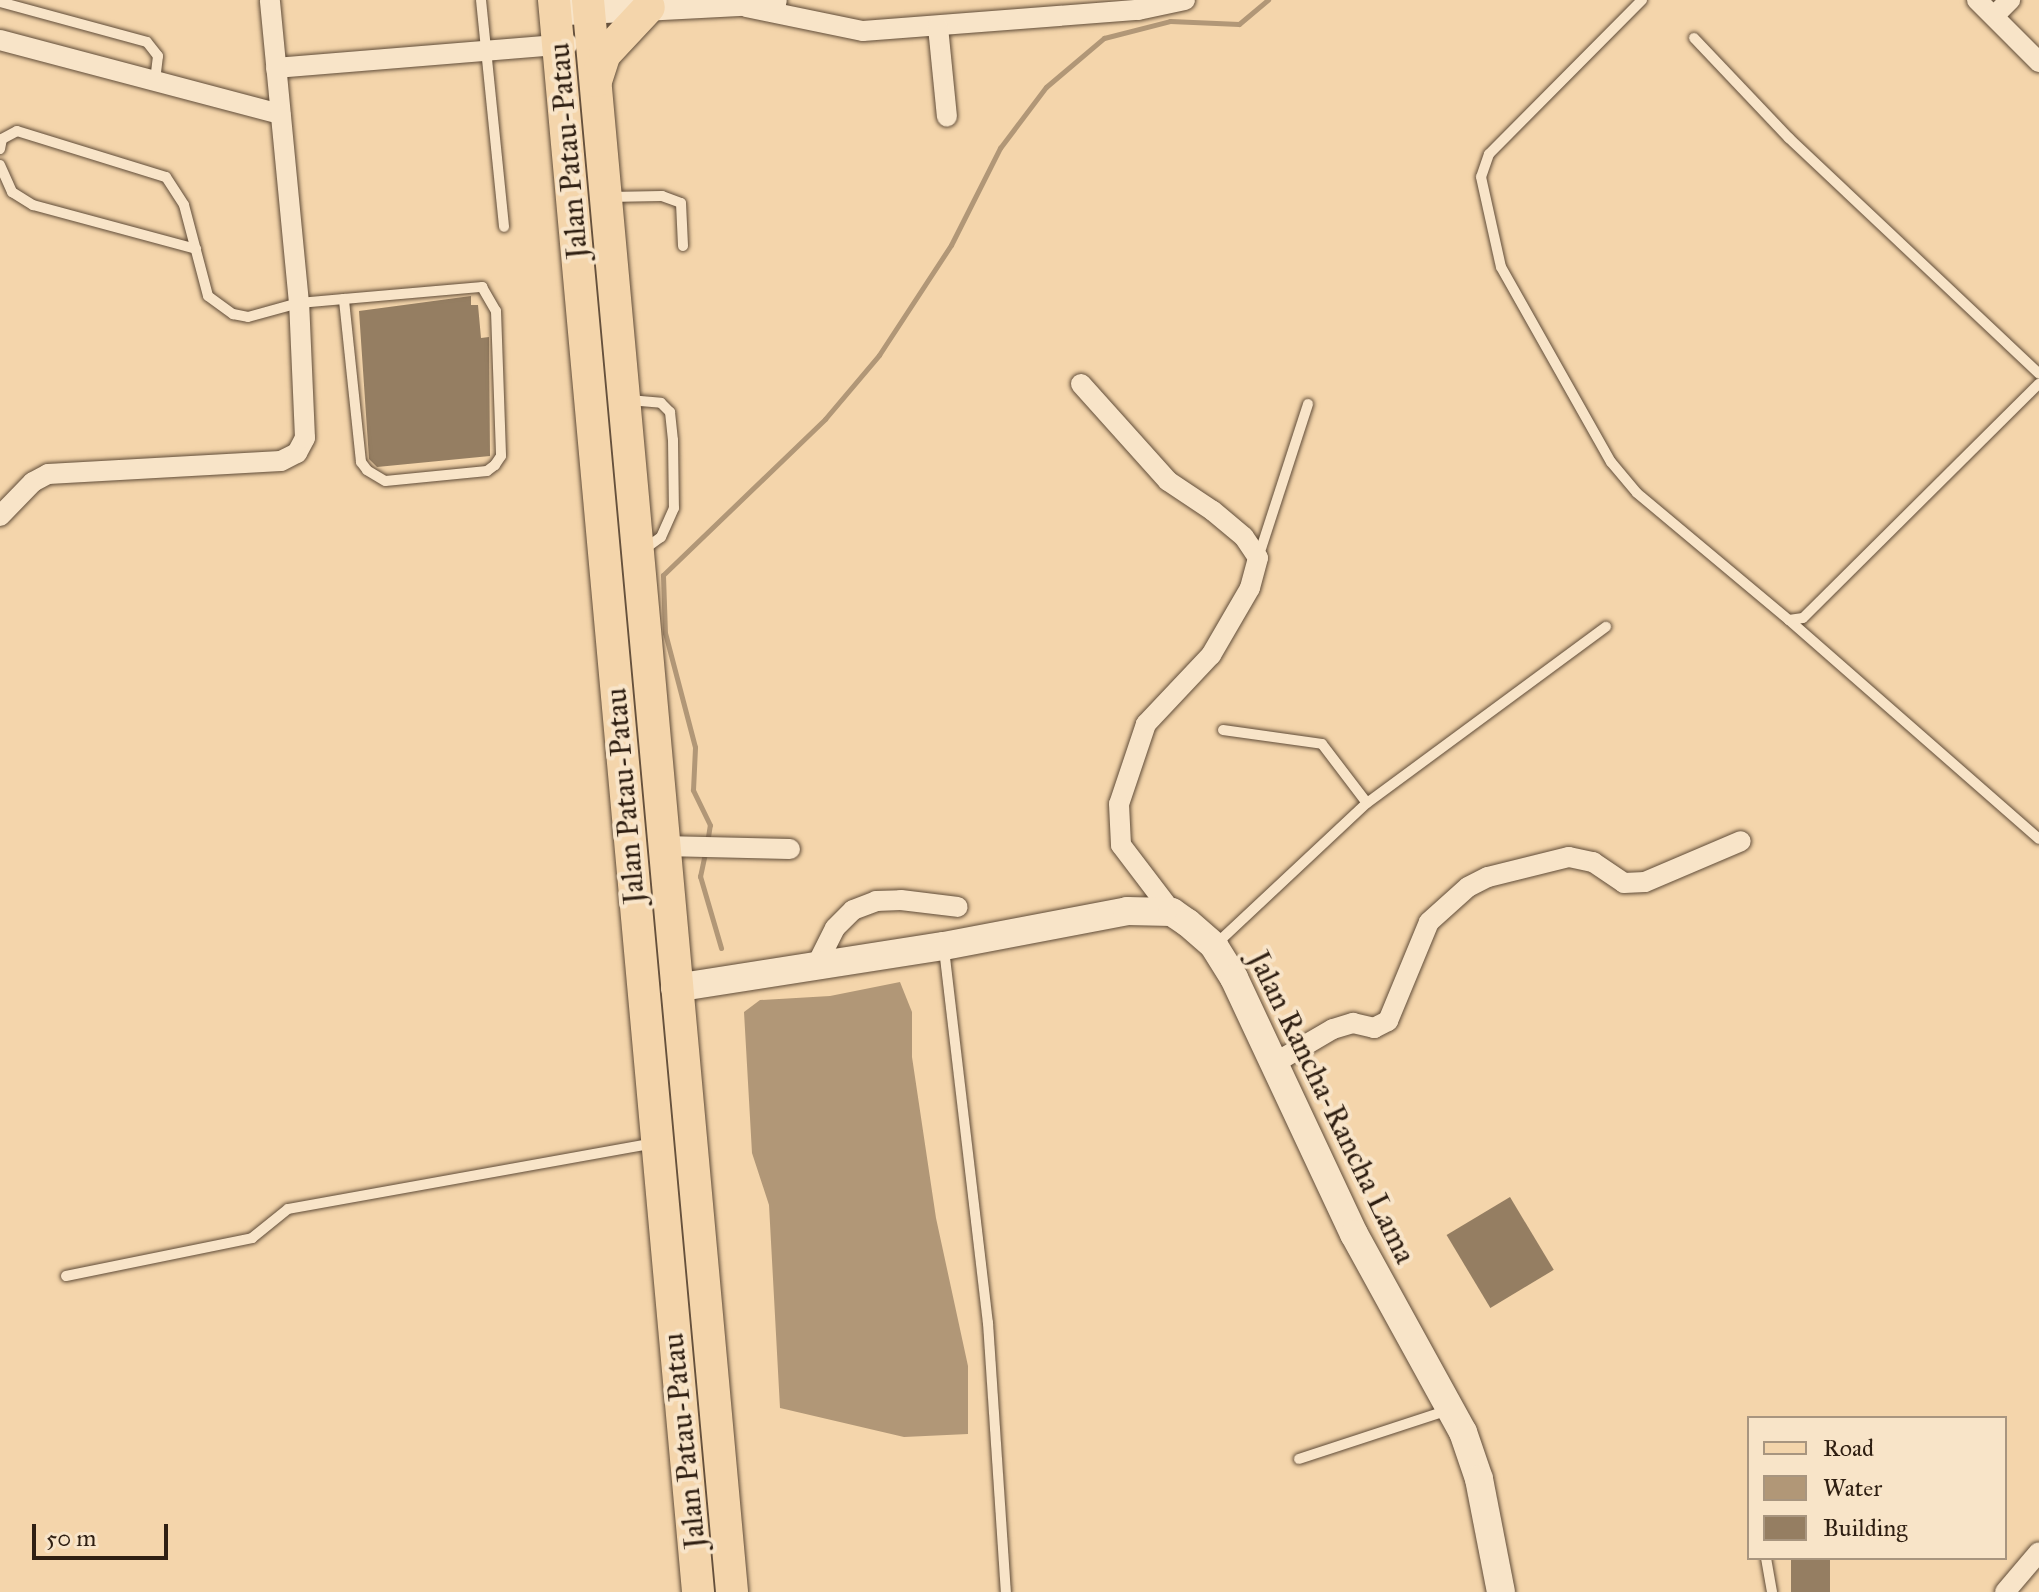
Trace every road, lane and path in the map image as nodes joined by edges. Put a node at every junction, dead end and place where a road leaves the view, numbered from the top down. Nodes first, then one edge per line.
1 (270, 0) edge
2 (481, 0) edge
3 (773, 0) edge
4 (1185, 0) edge
5 (1642, 0) edge
6 (1977, 0) edge
7 (2010, 0) edge
8 (0, 2) edge
9 (730, 3) junction
10 (589, 5) edge
11 (555, 6) edge
12 (649, 7) junction
13 (1994, 16) junction
14 (938, 27) junction
15 (1694, 38) dead end
16 (0, 40) edge
17 (592, 43) junction
18 (558, 45) junction
19 (485, 51) junction
20 (2039, 62) edge
21 (276, 68) junction
22 (155, 81) junction
23 (596, 81) junction
24 (280, 114) junction
25 (947, 117) dead end
26 (0, 149) edge
27 (0, 165) edge
28 (606, 197) junction
29 (504, 227) dead end
30 (683, 246) dead end
31 (196, 249) junction
32 (344, 299) junction
33 (299, 303) junction
34 (2039, 374) edge
35 (1081, 384) dead end
36 (2039, 384) edge
37 (625, 400) junction
38 (1308, 404) dead end
39 (0, 516) edge
40 (637, 553) junction
41 (1258, 558) junction
42 (1789, 620) junction
43 (1606, 627) dead end
44 (1223, 730) dead end
45 (1367, 803) junction
46 (2039, 839) edge
47 (1741, 841) dead end
48 (663, 846) junction
49 (790, 849) dead end
50 (958, 907) dead end
51 (1172, 912) junction
52 (944, 946) junction
53 (1214, 946) junction
54 (816, 966) junction
55 (675, 988) junction
56 (1273, 1064) junction
57 (656, 1142) junction
58 (66, 1276) dead end
59 (1450, 1409) junction
60 (1299, 1459) dead end
61 (2039, 1552) edge
62 (1766, 1560) edge
63 (698, 1592) edge
64 (732, 1592) edge
65 (1006, 1592) edge
66 (1501, 1592) edge
67 (1772, 1592) edge
68 (2005, 1592) edge

1 - 21 street
2 - 19 lane
3 - 9 street
4 - 14 street
5 - 42 lane
6 - 13 street
7 - 13 street
8 - 22 lane
9 - 12 street
9 - 14 street
10 - 11 street
10 - 12 street
10 - 17 main road, Jalan Patau-Patau
11 - 18 main road, Jalan Patau-Patau
12 - 23 main road
13 - 20 street
14 - 25 street
15 - 34 lane
16 - 22 street
17 - 18 street
17 - 23 main road, Jalan Patau-Patau
18 - 19 street
18 - 57 main road, Jalan Patau-Patau
19 - 21 street
19 - 29 lane
21 - 24 street
22 - 24 street
23 - 28 main road, Jalan Patau-Patau
24 - 33 street
26 - 31 lane
27 - 31 lane
28 - 30 lane
28 - 37 main road, Jalan Patau-Patau
31 - 33 lane
32 - 32 lane
32 - 33 lane
33 - 39 street
35 - 41 street
36 - 42 lane
37 - 40 main road, Jalan Patau-Patau
37 - 40 lane
38 - 41 lane
40 - 48 main road, Jalan Patau-Patau
41 - 51 street
42 - 46 lane
43 - 45 lane
44 - 45 lane
45 - 53 lane
47 - 56 street
48 - 49 street
48 - 55 main road, Jalan Patau-Patau
50 - 54 street
51 - 52 street
51 - 53 street, Jalan Rancha-Rancha Lama
52 - 54 street
52 - 65 lane
53 - 56 street, Jalan Rancha-Rancha Lama
54 - 55 street
55 - 64 main road, Jalan Patau-Patau
56 - 59 street, Jalan Rancha-Rancha Lama
57 - 58 lane
57 - 63 main road, Jalan Patau-Patau
59 - 60 lane
59 - 66 street, Jalan Rancha-Rancha Lama
61 - 68 street
62 - 67 lane

